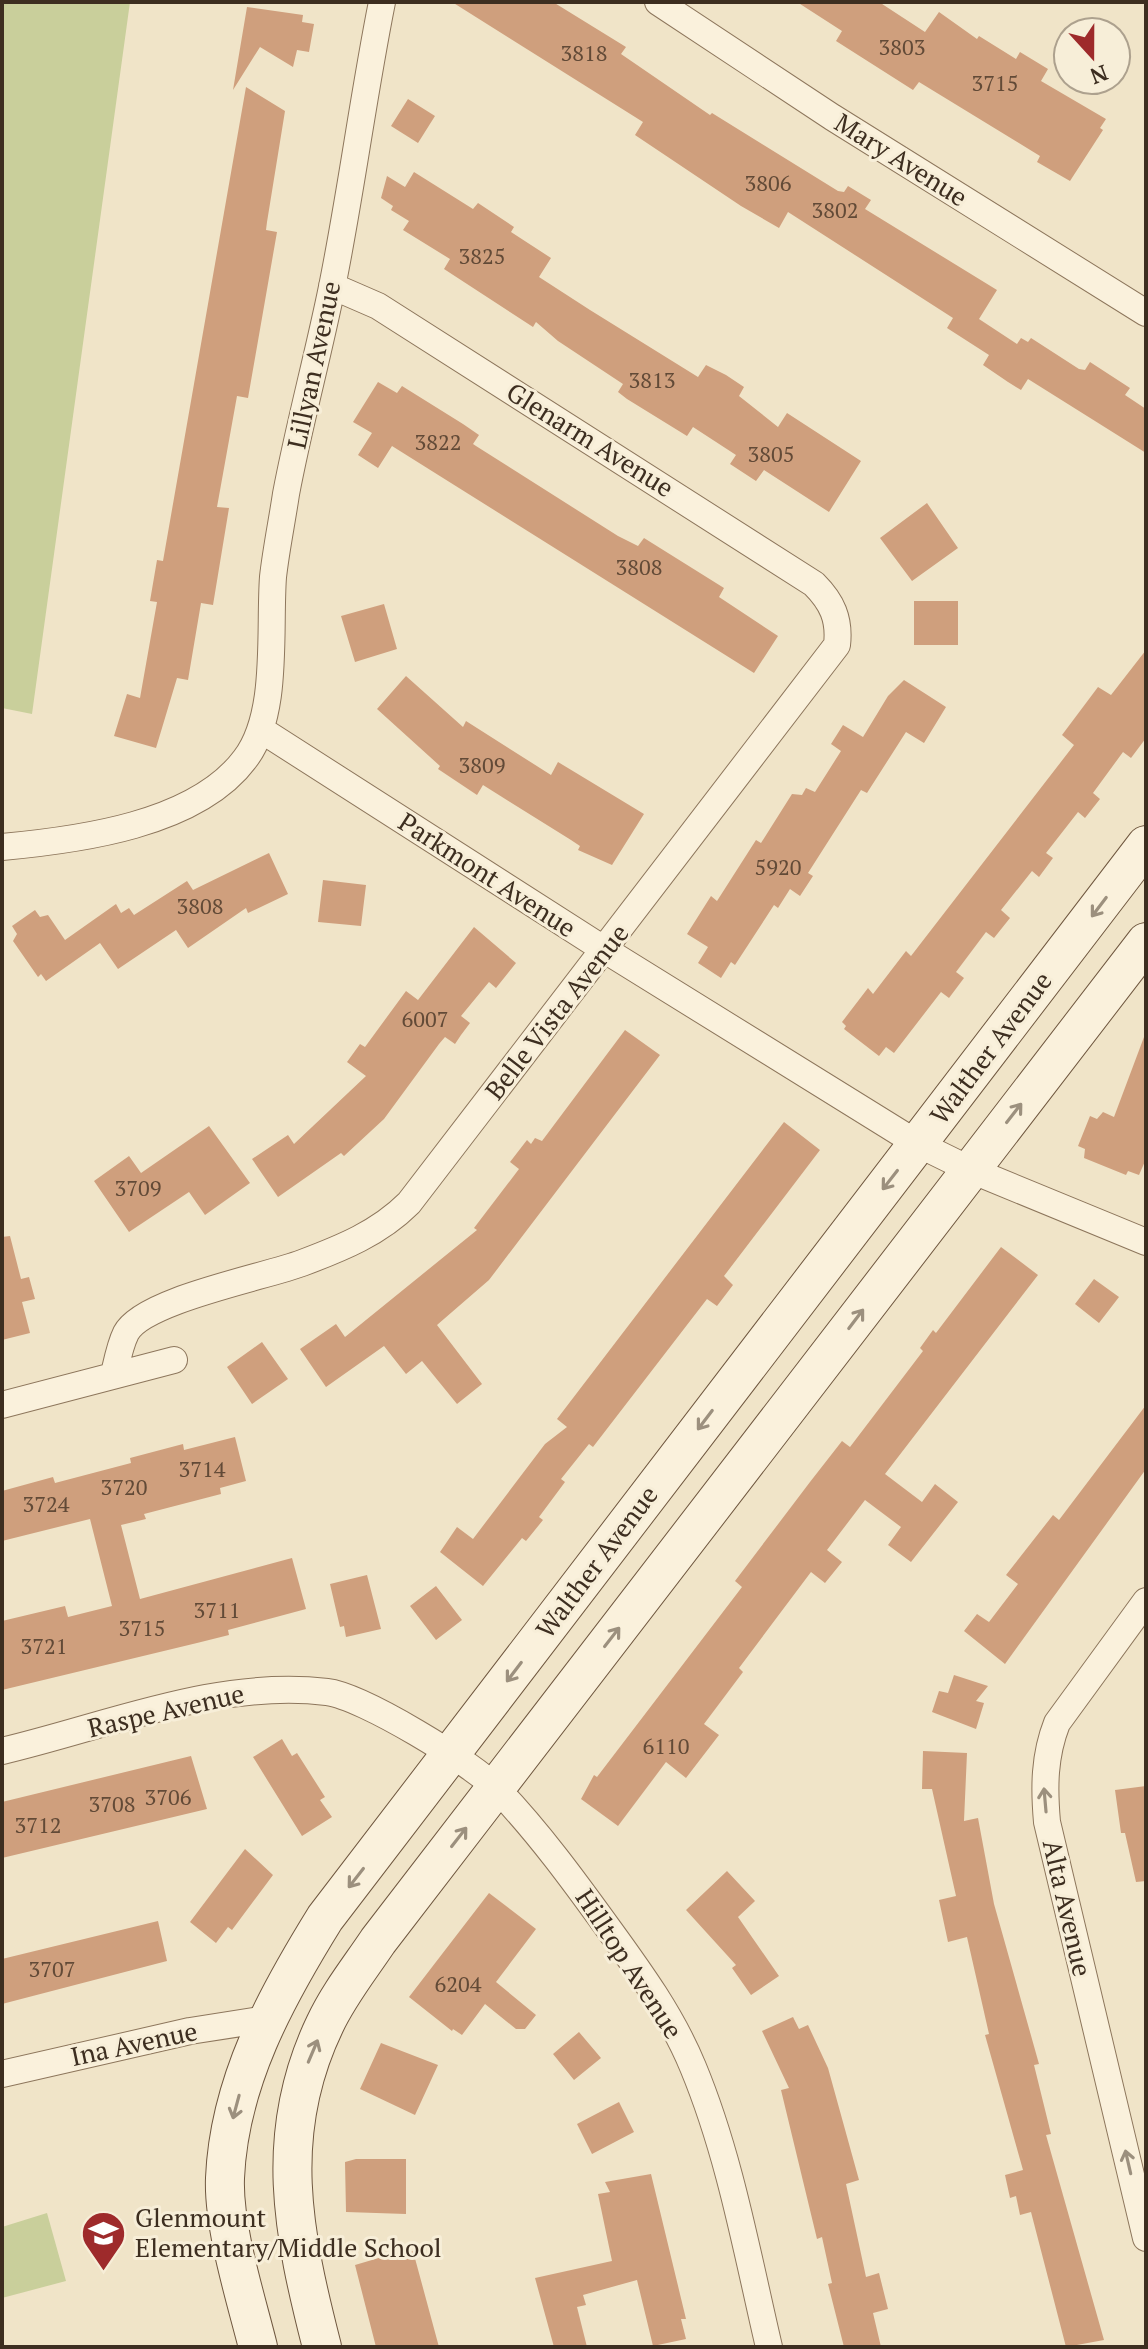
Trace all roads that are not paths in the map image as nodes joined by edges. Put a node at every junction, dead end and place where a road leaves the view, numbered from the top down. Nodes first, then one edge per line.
1 (382, 2) edge
2 (658, 2) edge
3 (332, 286) junction
4 (1146, 313) edge
5 (834, 612) joint
6 (263, 731) junction
7 (1146, 845) edge
8 (2, 847) edge
9 (1146, 942) edge
10 (605, 950) junction
11 (918, 1144) junction
12 (971, 1170) junction
13 (1146, 1242) edge
14 (174, 1360) dead end
15 (114, 1374) junction
16 (2, 1405) edge
17 (1146, 1601) edge
18 (2, 1751) edge
19 (450, 1756) junction
20 (497, 1788) junction
21 (267, 2019) junction
22 (2, 2074) edge
23 (1146, 2238) edge
24 (258, 2347) edge
25 (322, 2347) edge
26 (769, 2347) edge

1 - 3 street, Lillyan Avenue
2 - 4 street, Mary Avenue
3 - 5 street, Glenarm Avenue
3 - 6 street, Lillyan Avenue
5 - 10 street, Belle Vista Avenue
6 - 8 street
6 - 10 street, Parkmont Avenue
7 -> 11 main road, Walther Avenue
12 -> 9 main road
10 - 11 street, Parkmont Avenue
10 - 15 street, Belle Vista Avenue
11 - 12 street, Parkmont Avenue
11 -> 19 main road, Walther Avenue
12 - 13 street, Parkmont Avenue
20 -> 12 main road
14 - 15 street
15 - 16 street
23 -> 17 street, Alta Avenue
18 - 19 street, Raspe Avenue
19 - 20 street, Raspe Avenue
19 -> 21 main road, Walther Avenue
25 -> 20 main road
20 - 26 street, Hilltop Avenue
21 - 22 street, Ina Avenue
21 -> 24 main road, Walther Avenue

